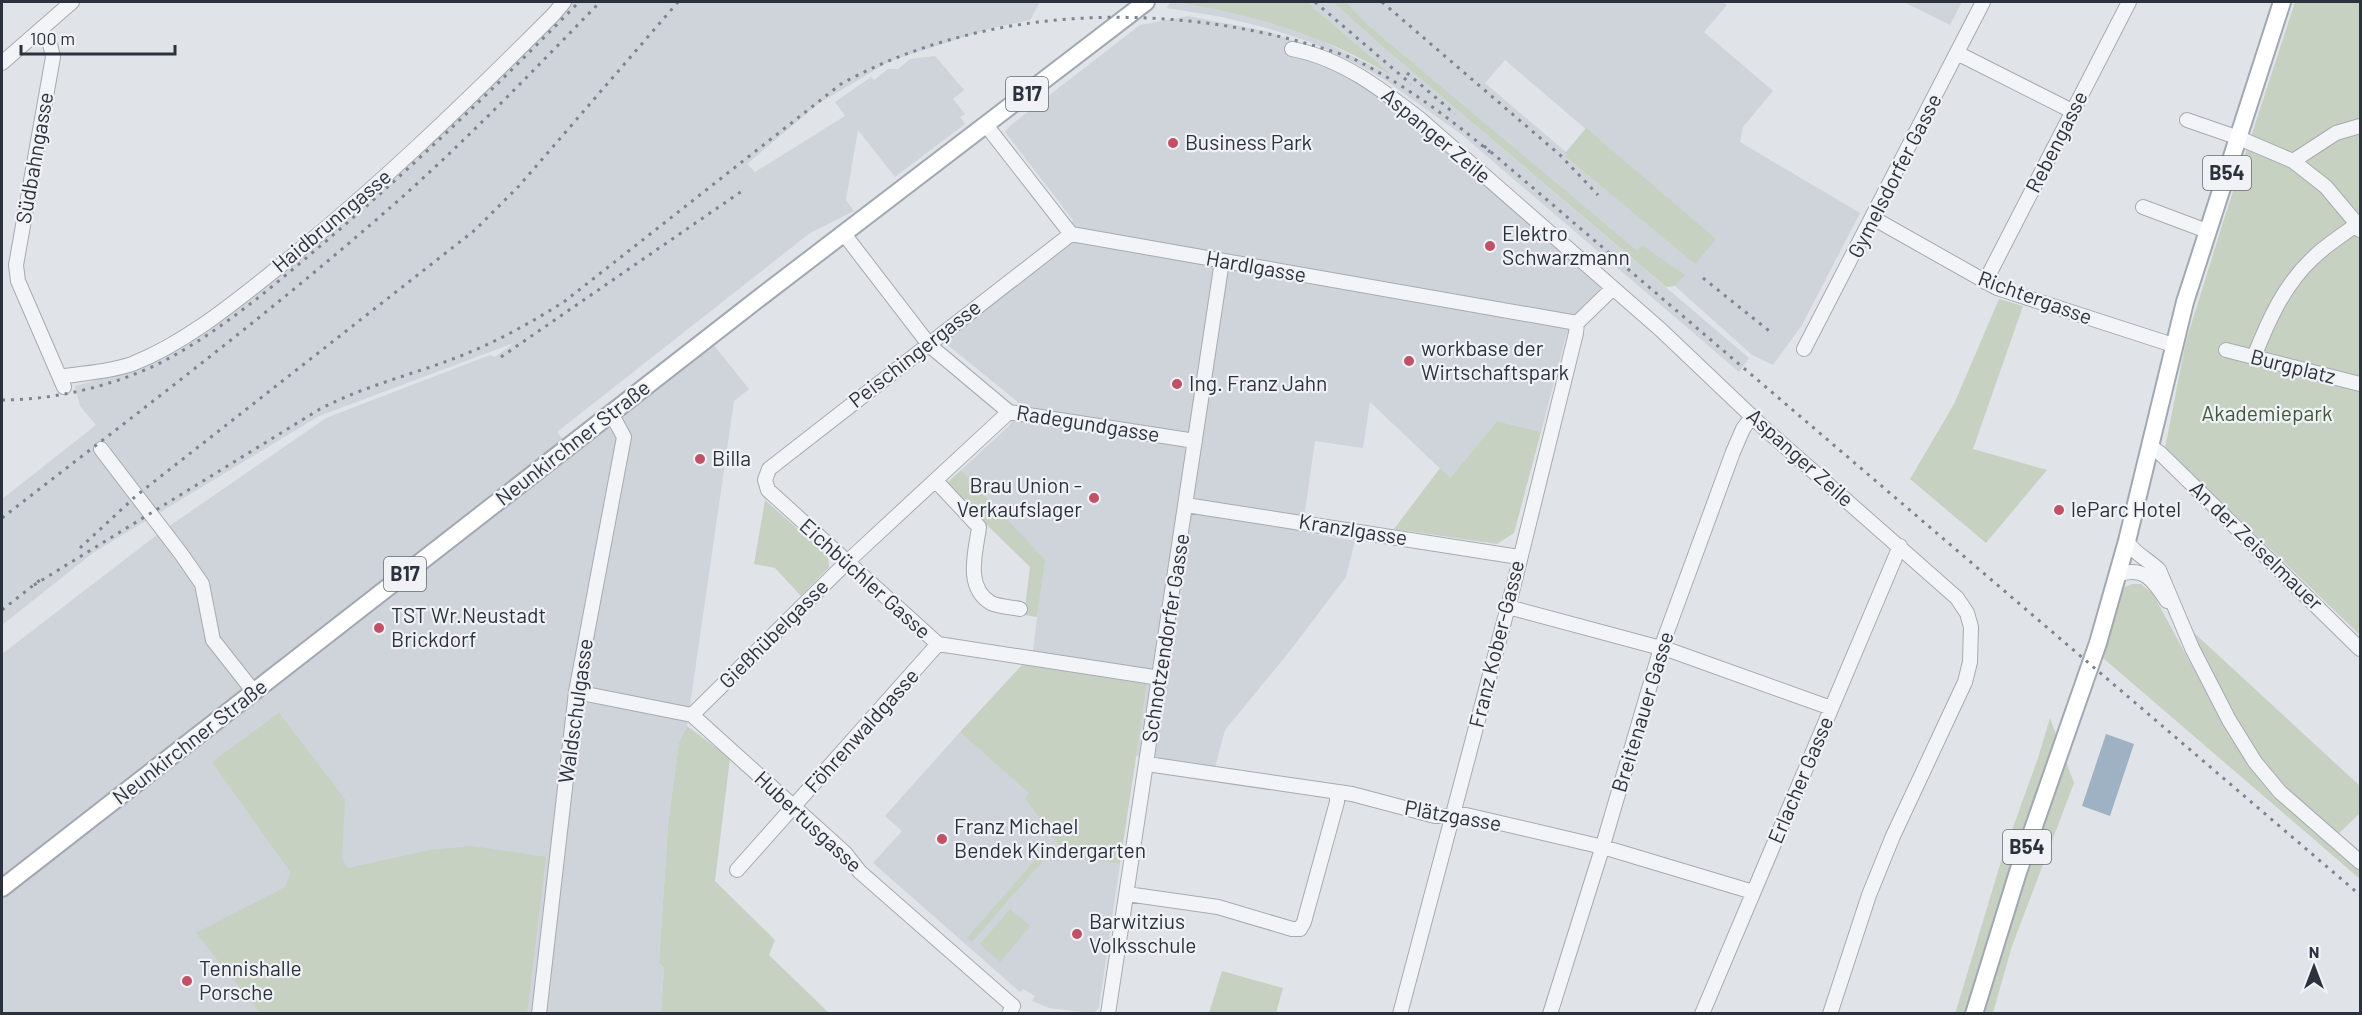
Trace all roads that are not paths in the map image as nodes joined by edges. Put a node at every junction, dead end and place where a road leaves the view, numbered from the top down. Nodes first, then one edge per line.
1 (72, 2) edge
2 (564, 2) edge
3 (1146, 2) edge
4 (1983, 2) edge
5 (2129, 2) edge
6 (2282, 2) edge
7 (41, 30) junction
8 (1292, 49) dead end
9 (1957, 53) junction
10 (2, 63) edge
11 (2072, 111) junction
12 (2187, 120) dead end
13 (986, 125) junction
14 (2361, 126) edge
15 (2239, 138) junction
16 (2294, 161) junction
17 (2143, 207) dead end
18 (1873, 218) junction
19 (2360, 225) edge
20 (2207, 231) junction
21 (844, 234) junction
22 (1071, 234) junction
23 (1222, 261) junction
24 (1985, 282) junction
25 (1613, 288) junction
26 (1577, 323) junction
27 (929, 343) junction
28 (2173, 345) junction
29 (1804, 349) dead end
30 (2226, 350) dead end
31 (2254, 357) junction
32 (62, 382) joint
33 (2361, 384) edge
34 (1009, 412) junction
35 (611, 413) junction
36 (1752, 416) junction
37 (1195, 441) junction
38 (2150, 446) junction
39 (101, 449) dead end
40 (765, 480) joint
41 (936, 481) junction
42 (1186, 505) junction
43 (2127, 541) junction
44 (1900, 546) junction
45 (1519, 557) junction
46 (847, 562) junction
47 (2117, 575) junction
48 (1508, 608) junction
49 (1020, 609) dead end
50 (2179, 619) junction
51 (938, 644) junction
52 (1661, 648) junction
53 (2361, 649) edge
54 (1160, 678) junction
55 (254, 692) junction
56 (576, 692) junction
57 (1831, 708) junction
58 (692, 715) junction
59 (1147, 764) junction
60 (1337, 792) junction
61 (792, 807) junction
62 (1452, 816) junction
63 (1603, 847) junction
64 (2361, 862) edge
65 (737, 870) dead end
66 (2, 888) edge
67 (1753, 892) junction
68 (1127, 894) junction
69 (1011, 1010) edge
70 (538, 1014) edge
71 (1108, 1014) edge
72 (1400, 1014) edge
73 (1550, 1014) edge
74 (1702, 1014) edge
75 (1830, 1014) edge
76 (1974, 1014) edge

1 - 7 street
2 - 32 street, Haidbrunngasse
3 - 13 main road, Neunkirchner Straße / B17
4 - 9 street, Gymelsdorfer Gasse
5 - 11 street, Rebengasse
6 - 15 main road, B54
7 - 10 street
7 - 32 street, Südbahngasse
8 - 25 street, Aspanger Zeile
9 - 11 street
9 - 18 street, Gymelsdorfer Gasse
11 - 24 street, Rebengasse
12 - 15 street
13 - 21 main road, Neunkirchner Straße / B17
13 - 22 street
14 - 16 street
15 - 16 street
15 - 20 main road, B54
16 - 19 street
17 - 20 street
18 - 24 street, Richtergasse
18 - 29 street, Gymelsdorfer Gasse
19 - 31 street
20 - 28 main road, B54
21 - 27 street, Radegundgasse
21 - 35 main road, Neunkirchner Straße / B17
22 - 23 street, Hardlgasse
22 - 27 street, Peischingergasse
23 - 26 street, Hardlgasse
23 - 37 street, Schnotzendorfer Gasse
24 - 28 street, Richtergasse
25 - 26 street
25 - 36 street, Aspanger Zeile
26 - 45 street, Franz Kober-Gasse
27 - 34 street, Radegundgasse
27 - 40 street, Peischingergasse
28 - 38 main road, B54
30 - 31 street, Burgplatz
31 - 33 street, Burgplatz
34 - 37 street, Radegundgasse
34 - 41 street, Gießhübelgasse
35 - 55 main road, Neunkirchner Straße / B17
35 - 56 street, Waldschulgasse
36 - 44 street, Aspanger Zeile
36 - 52 street, Breitenauer Gasse
37 - 42 street, Schnotzendorfer Gasse
38 - 43 main road, B54
38 - 53 street, An der Zeiselmauer
39 - 55 street
40 - 46 street, Eichbüchler Gasse
41 - 46 street, Gießhübelgasse
41 - 49 street
42 - 45 street, Kranzlgasse
42 - 54 street, Schnotzendorfer Gasse
43 - 47 main road, B54
43 - 50 street
44 - 57 street, Erlacher Gasse
44 - 75 street, Aspanger Zeile
45 - 48 street, Franz Kober-Gasse
46 - 51 street, Eichbüchler Gasse
46 - 58 street, Gießhübelgasse
47 - 50 street
47 - 76 main road, B54
48 - 52 street
48 - 62 street, Franz Kober-Gasse
50 - 64 street
51 - 54 street, Eichbüchler Gasse
51 - 61 street, Föhrenwaldgasse
52 - 57 street
52 - 63 street, Breitenauer Gasse
54 - 59 street, Schnotzendorfer Gasse
55 - 66 main road, Neunkirchner Straße / B17
56 - 58 street
56 - 70 street, Waldschulgasse
57 - 67 street, Erlacher Gasse
58 - 61 street, Hubertusgasse
59 - 60 street, Plätzgasse
59 - 68 street, Schnotzendorfer Gasse
60 - 62 street, Plätzgasse
60 - 68 street
61 - 65 street, Föhrenwaldgasse
61 - 69 street, Hubertusgasse
62 - 63 street, Plätzgasse
62 - 72 street, Franz Kober-Gasse
63 - 67 street, Plätzgasse
63 - 73 street, Breitenauer Gasse
67 - 74 street, Erlacher Gasse
68 - 71 street, Schnotzendorfer Gasse

